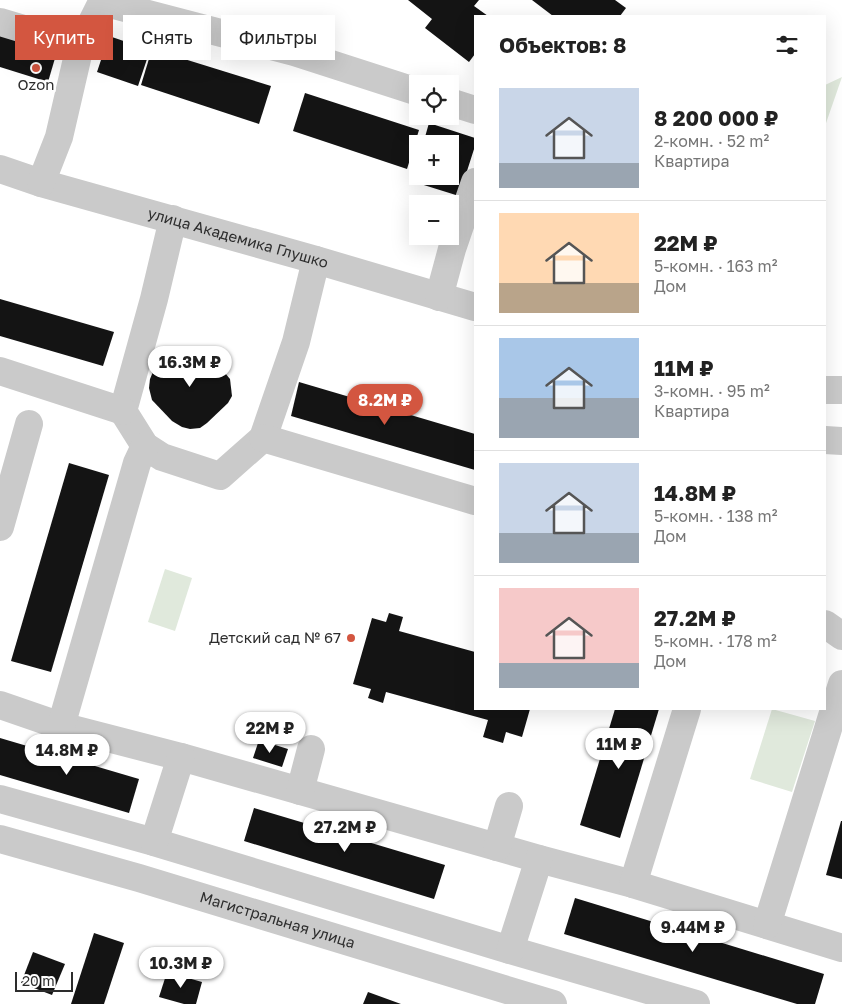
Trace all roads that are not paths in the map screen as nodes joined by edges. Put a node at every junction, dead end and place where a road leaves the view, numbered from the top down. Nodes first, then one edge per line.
1 (96, 15) edge
2 (0, 22) edge
3 (15, 26) edge
4 (77, 60) edge
5 (409, 89) edge
6 (459, 105) edge
7 (474, 110) edge
8 (0, 169) edge
9 (41, 184) junction
10 (474, 185) edge
11 (173, 219) junction
12 (316, 260) junction
13 (439, 297) junction
14 (474, 307) edge
15 (0, 370) edge
16 (826, 390) edge
17 (842, 390) edge
18 (123, 411) junction
19 (29, 424) dead end
20 (262, 438) junction
21 (826, 440) edge
22 (842, 441) edge
23 (145, 446) junction
24 (474, 501) edge
25 (0, 527) edge
26 (826, 625) edge
27 (842, 636) edge
28 (842, 684) edge
29 (0, 705) edge
30 (687, 710) edge
31 (61, 726) junction
32 (311, 749) dead end
33 (181, 757) junction
34 (300, 791) junction
35 (0, 799) edge
36 (509, 806) dead end
37 (0, 839) edge
38 (154, 842) junction
39 (497, 847) junction
40 (539, 859) junction
41 (633, 884) junction
42 (768, 925) junction
43 (842, 948) edge
44 (510, 950) junction
45 (553, 1004) edge
46 (696, 1004) edge

1 - 5 street
2 - 3 street
4 - 9 street
6 - 7 street
8 - 9 street, улица Академика Глушко
9 - 11 street, улица Академика Глушко
10 - 13 street
11 - 12 street, улица Академика Глушко
11 - 18 street
12 - 13 street, улица Академика Глушко
12 - 20 street
13 - 14 street, улица Академика Глушко
15 - 18 street
16 - 17 street
18 - 23 street
19 - 25 street
20 - 23 street
20 - 24 street
21 - 22 street
23 - 31 street
26 - 27 street
28 - 42 street
29 - 31 street
30 - 41 street
31 - 33 street
32 - 34 street
33 - 34 street
33 - 38 street
34 - 39 street
35 - 38 street
36 - 39 street
37 - 45 street, Магистральная улица
38 - 44 street
39 - 40 street
40 - 41 street
40 - 44 street
41 - 42 street
42 - 43 street
44 - 46 street

